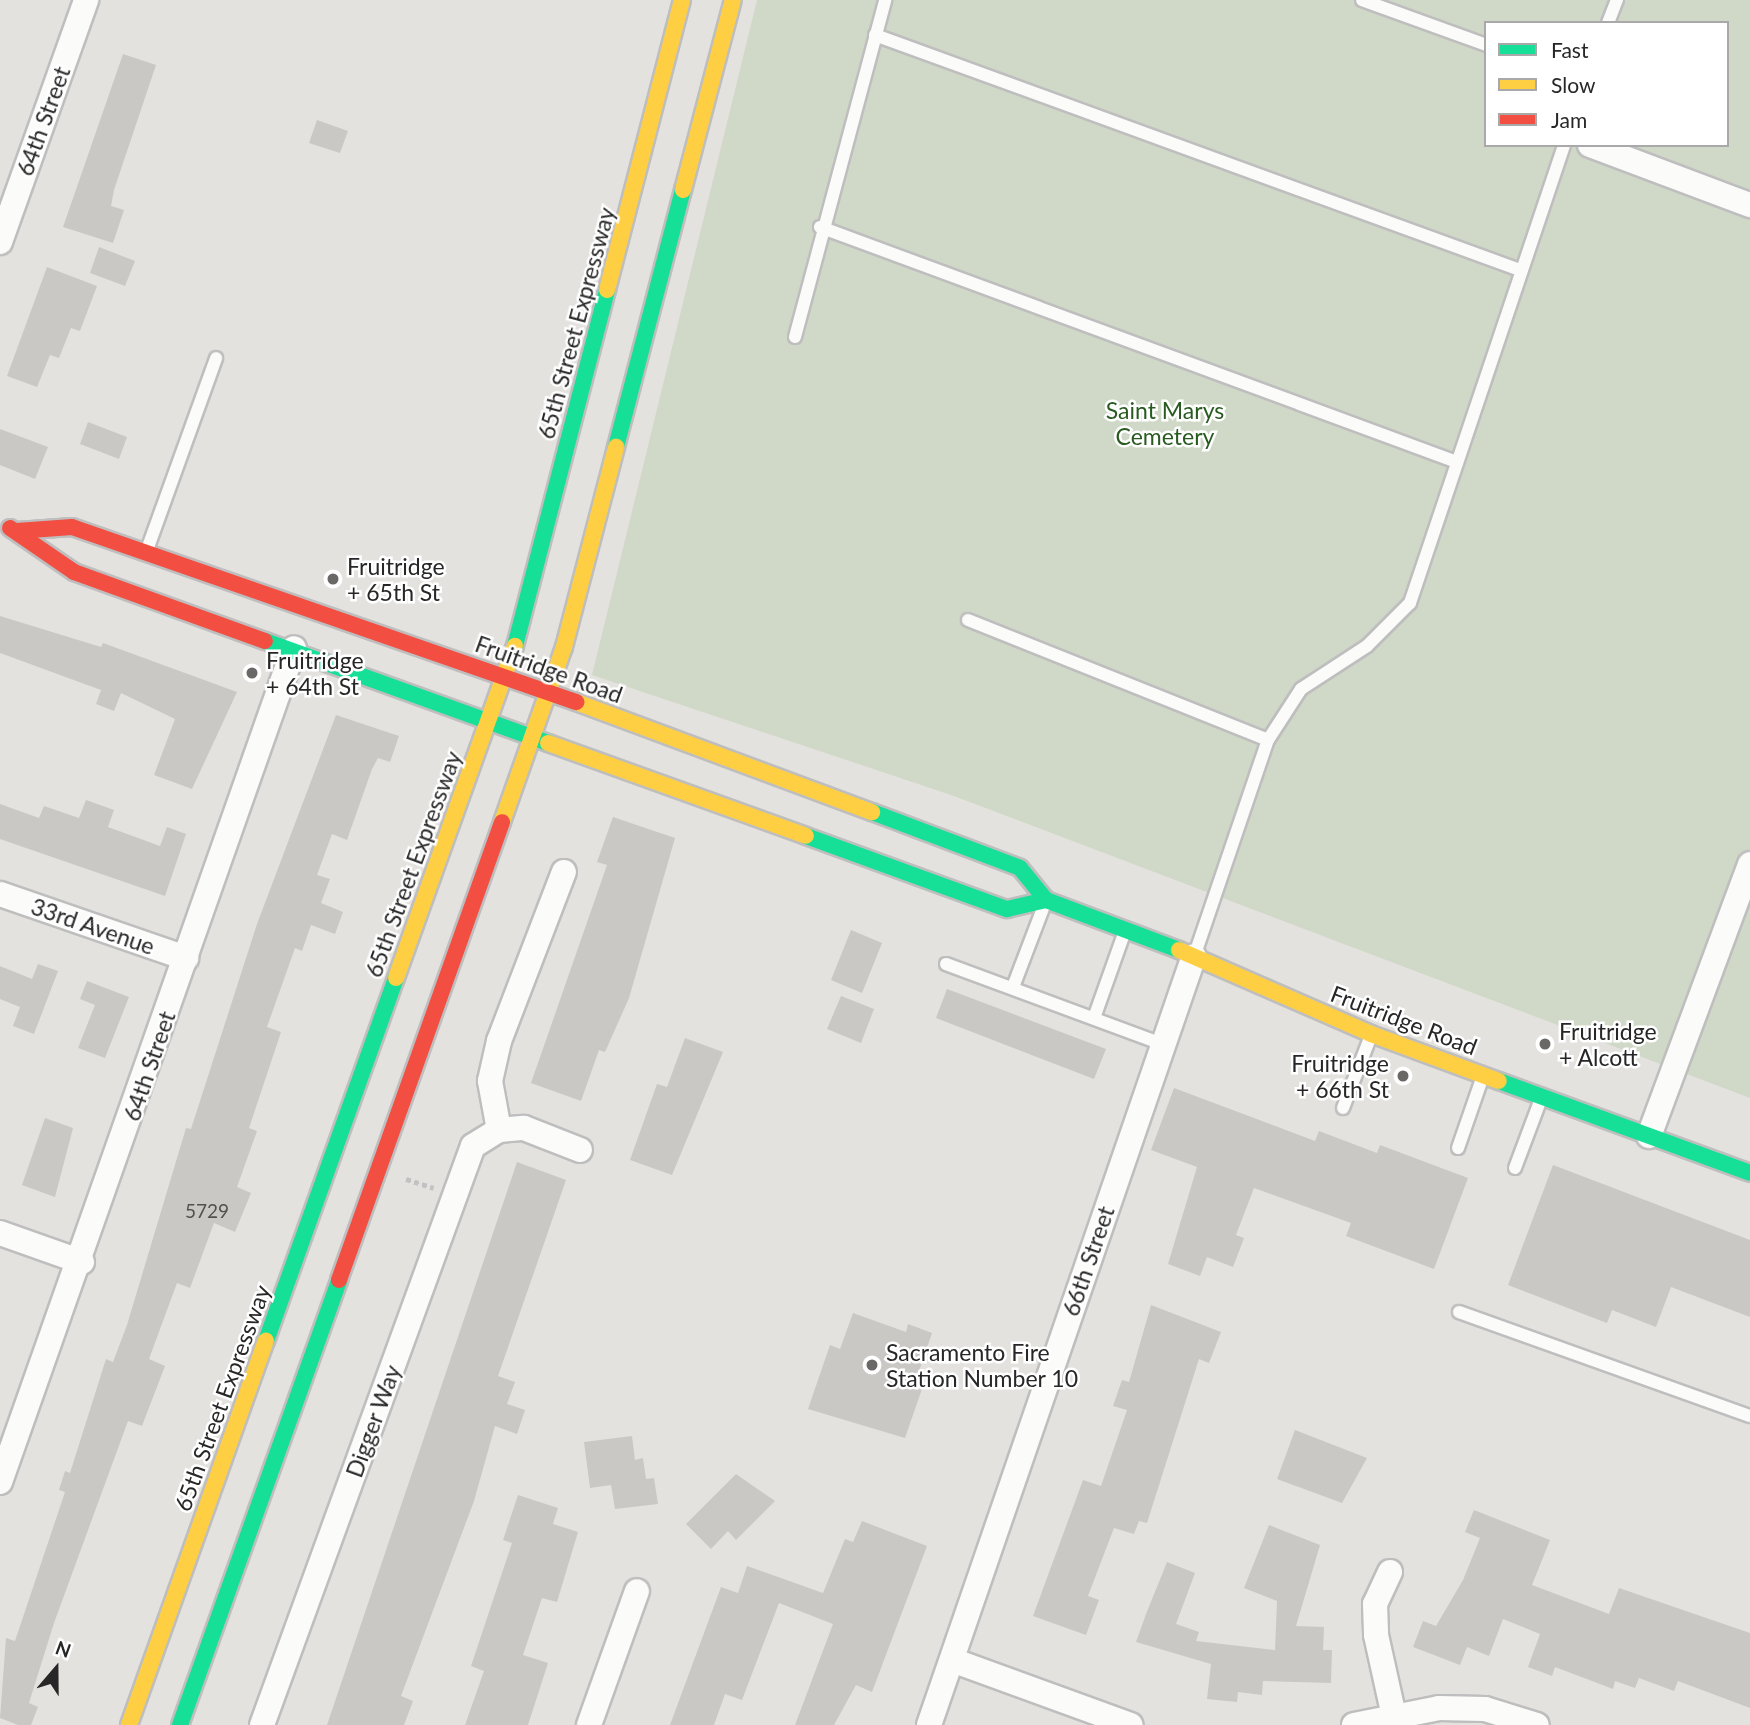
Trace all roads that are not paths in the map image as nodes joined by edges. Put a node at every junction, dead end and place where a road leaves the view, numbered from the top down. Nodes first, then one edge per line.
1 (86, 0) edge
2 (682, 0) edge
3 (733, 0) edge
4 (885, 0) edge
5 (1362, 0) edge
6 (1617, 0) edge
7 (1609, 21) edge
8 (875, 35) junction
9 (1484, 44) edge
10 (1563, 147) edge
11 (1595, 147) edge
12 (1750, 205) edge
13 (820, 227) junction
14 (0, 242) edge
15 (1520, 270) junction
16 (795, 337) dead end
17 (216, 358) dead end
18 (1457, 462) junction
19 (0, 525) edge
20 (17, 531) junction
21 (147, 550) junction
22 (968, 620) dead end
23 (295, 648) junction
24 (504, 676) junction
25 (548, 691) junction
26 (489, 718) junction
27 (534, 734) junction
28 (1268, 740) junction
29 (1750, 864) edge
30 (564, 872) dead end
31 (0, 894) edge
32 (1046, 900) junction
33 (1125, 931) junction
34 (1194, 956) junction
35 (186, 958) junction
36 (946, 964) dead end
37 (1013, 988) junction
38 (1094, 1018) junction
39 (1371, 1034) junction
40 (1162, 1044) junction
41 (1483, 1075) junction
42 (1542, 1097) junction
43 (1342, 1108) dead end
44 (499, 1130) junction
45 (1649, 1136) junction
46 (1458, 1148) dead end
47 (580, 1150) dead end
48 (1515, 1168) dead end
49 (1750, 1173) edge
50 (0, 1233) edge
51 (82, 1262) junction
52 (1458, 1312) dead end
53 (1750, 1416) edge
54 (0, 1482) edge
55 (1390, 1572) dead end
56 (637, 1591) dead end
57 (952, 1660) junction
58 (1395, 1719) edge
59 (129, 1725) edge
60 (180, 1725) edge
61 (262, 1725) edge
62 (589, 1725) edge
63 (929, 1725) edge
64 (1131, 1725) edge
65 (1354, 1725) edge
66 (1536, 1725) edge

1 - 14 street, 64th Street
2 - 24 main road, 65th Street Expressway
3 - 25 main road
4 - 8 lane
5 - 9 lane
6 - 7 lane
8 - 13 lane
8 - 15 lane
10 - 15 lane
11 - 12 street
13 - 16 lane
13 - 18 lane
15 - 18 lane
17 - 21 lane
18 - 28 lane
19 - 20 main road, Fruitridge Road
20 - 21 main road, Fruitridge Road
20 - 23 main road, Fruitridge Road
21 - 24 main road, Fruitridge Road
22 - 28 lane
23 - 26 main road, Fruitridge Road
23 - 35 street, 64th Street
24 - 25 main road, Fruitridge Road
24 - 26 main road, 65th Street Expressway
25 - 27 main road
25 - 32 main road, Fruitridge Road
26 - 27 main road, Fruitridge Road
26 - 59 main road, 65th Street Expressway
27 - 32 main road, Fruitridge Road
27 - 60 main road
28 - 34 lane
29 - 45 street
30 - 44 street
31 - 35 street, 33rd Avenue
32 - 33 main road, Fruitridge Road
32 - 37 lane
33 - 34 main road, Fruitridge Road
33 - 38 lane
34 - 39 main road, Fruitridge Road
34 - 40 street, 66th Street
35 - 51 street, 64th Street
36 - 37 lane
37 - 38 lane
38 - 40 lane
39 - 41 main road, Fruitridge Road
39 - 43 lane
40 - 57 street, 66th Street
41 - 42 main road, Fruitridge Road
41 - 46 lane
42 - 45 main road, Fruitridge Road
42 - 48 lane
44 - 47 street
44 - 61 street, Digger Way
45 - 49 main road, Fruitridge Road
50 - 51 street
51 - 54 street, 64th Street
52 - 53 lane
55 - 58 street
56 - 62 street
57 - 63 street, 66th Street
57 - 64 street
58 - 65 street
58 - 66 street

